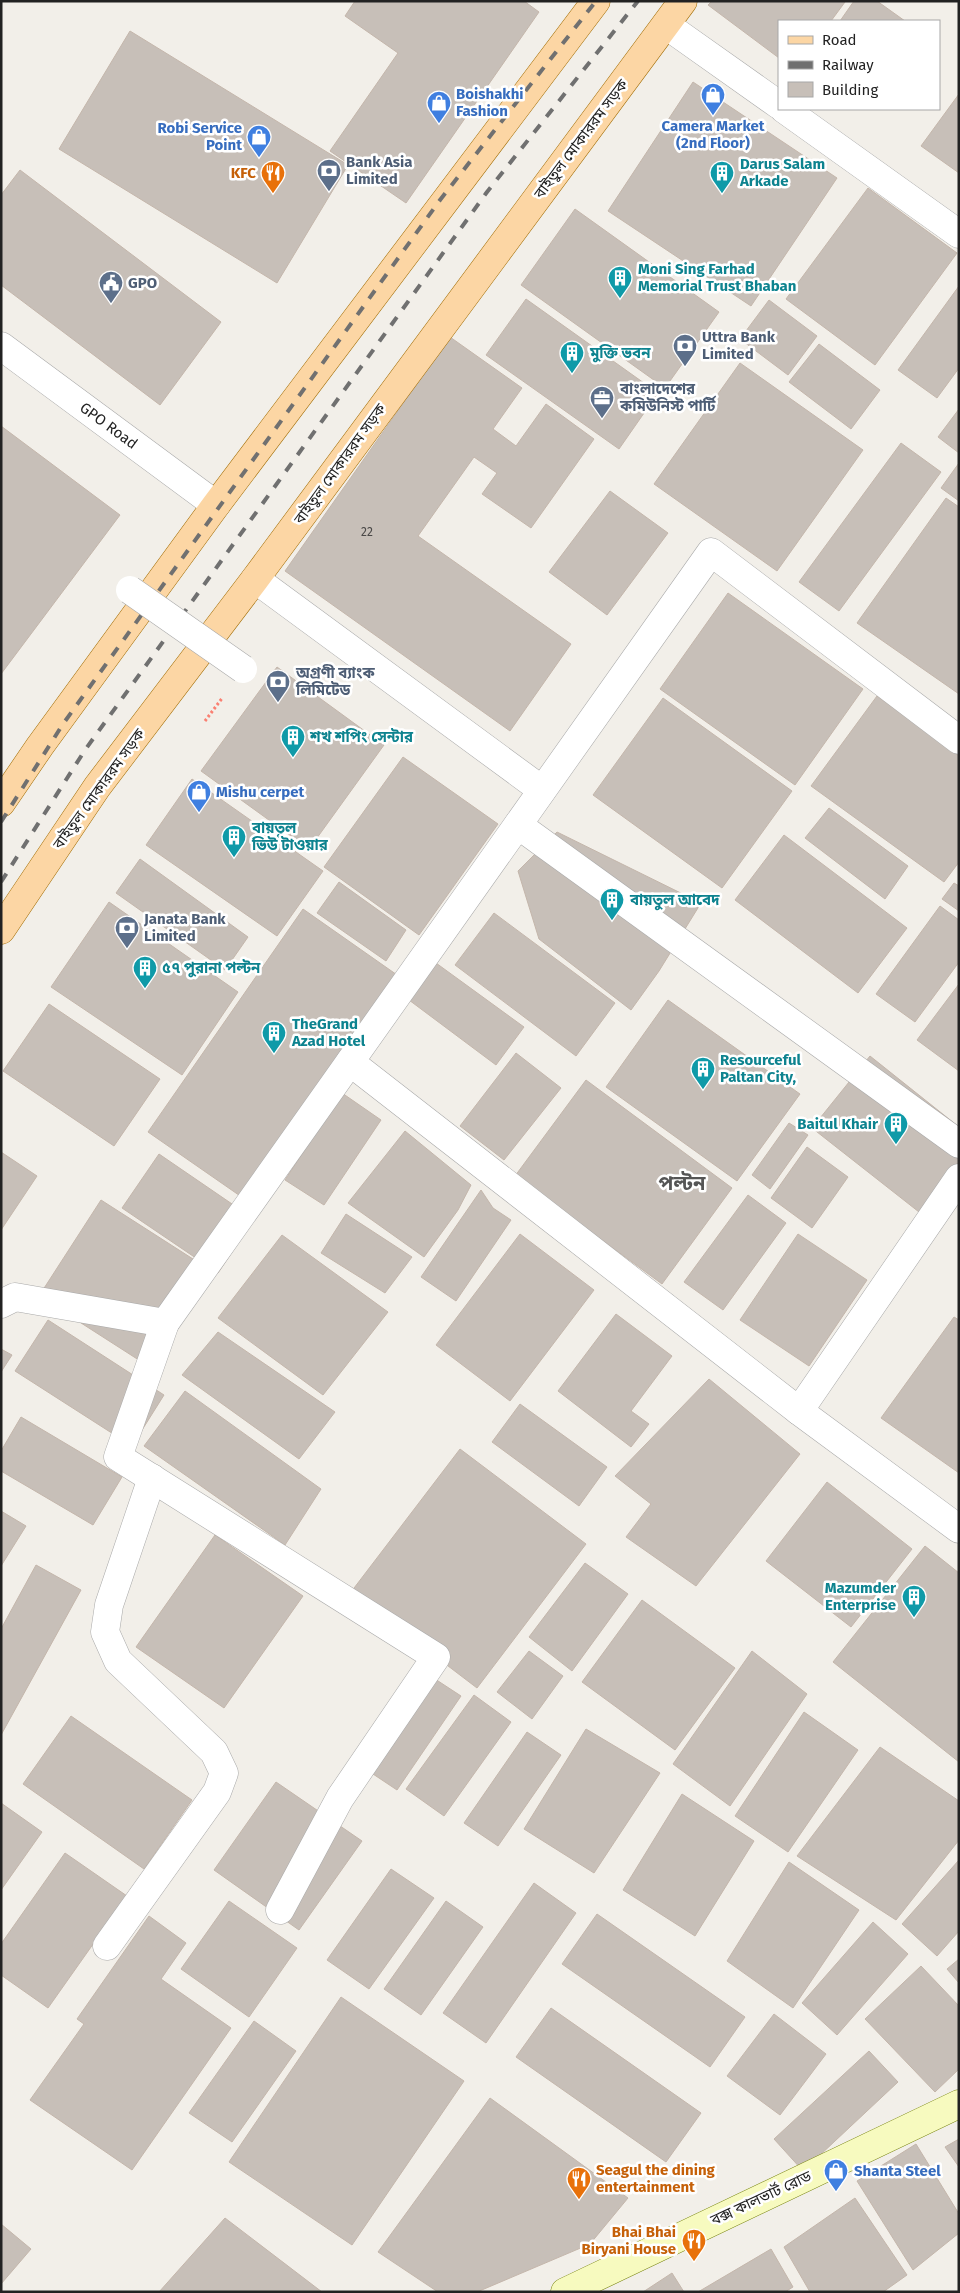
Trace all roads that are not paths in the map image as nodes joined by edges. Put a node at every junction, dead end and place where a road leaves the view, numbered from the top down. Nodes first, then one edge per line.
1 (596, 1) edge
2 (683, 1) edge
3 (666, 25) junction
4 (778, 104) edge
5 (785, 110) edge
6 (959, 234) edge
7 (1, 346) edge
8 (216, 505) junction
9 (255, 579) junction
10 (130, 590) dead end
11 (243, 669) dead end
12 (959, 740) edge
13 (542, 790) junction
14 (1, 803) edge
15 (518, 825) junction
16 (1, 930) edge
17 (350, 1062) junction
18 (959, 1144) edge
19 (959, 1178) edge
20 (1, 1304) edge
21 (165, 1323) junction
22 (799, 1411) junction
23 (152, 1478) junction
24 (959, 1529) edge
25 (280, 1910) dead end
26 (107, 1946) dead end
27 (959, 2104) edge
28 (578, 2289) edge

1 - 8 main road
2 - 3 main road, বাইতুল মোকাররম সড়ক
3 - 4 street
3 - 9 main road, বাইতুল মোকাররম সড়ক
5 - 6 street
7 - 8 street, GPO Road
8 - 14 main road
9 - 13 street
9 - 16 main road, বাইতুল মোকাররম সড়ক
10 - 11 street, bridge
12 - 13 street
13 - 15 street
15 - 17 street
15 - 18 street
17 - 21 street
17 - 22 street
19 - 22 street
20 - 21 street
21 - 23 street
22 - 24 street
23 - 25 street
23 - 26 street
27 - 28 street, বক্স কালভার্ট রোড

